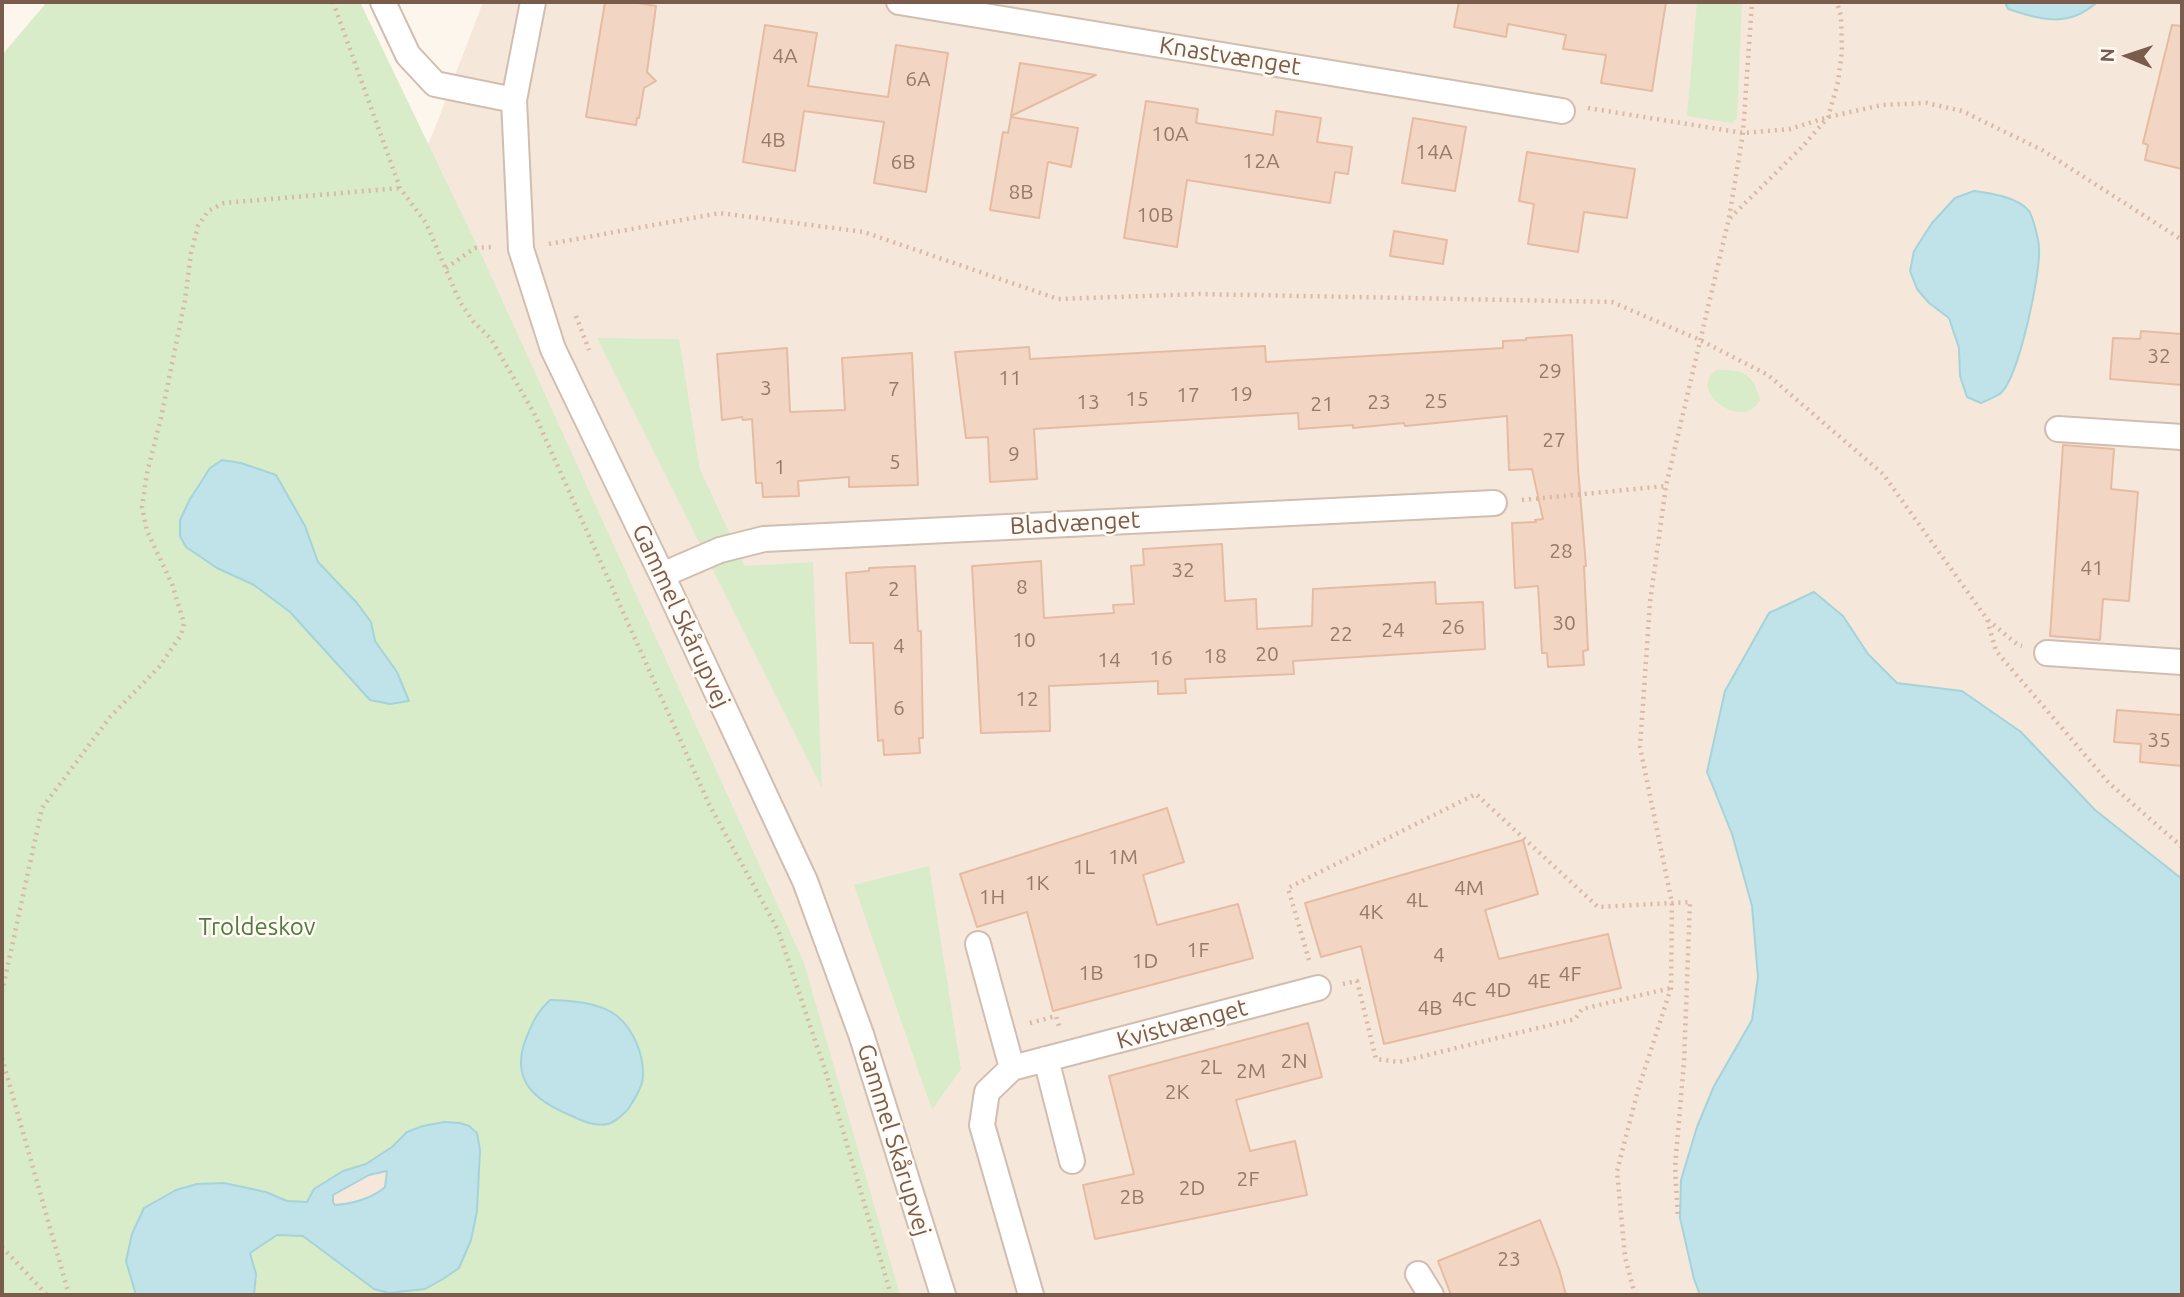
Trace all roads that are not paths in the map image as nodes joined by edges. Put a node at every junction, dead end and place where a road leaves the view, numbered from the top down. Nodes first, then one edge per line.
1 (383, 2) edge
2 (533, 2) edge
3 (898, 2) edge
4 (514, 100) junction
5 (1562, 111) road end
6 (2058, 429) dead end
7 (2182, 437) edge
8 (1494, 503) road end
9 (662, 575) junction
10 (2047, 653) road end
11 (2182, 662) edge
12 (978, 944) dead end
13 (1318, 988) road end
14 (1046, 1059) junction
15 (1012, 1068) junction
16 (1072, 1161) dead end
17 (943, 1295) edge
18 (1031, 1295) edge

1 - 4 street
2 - 4 street, Gammel Skårupvej
3 - 5 street, Knastvænget
4 - 9 street, Gammel Skårupvej
6 - 7 street
8 - 9 street, Bladvænget
9 - 17 street, Gammel Skårupvej
10 - 11 street
12 - 15 street
13 - 14 street, Kvistvænget
14 - 15 street, Kvistvænget
14 - 16 street
15 - 18 street

